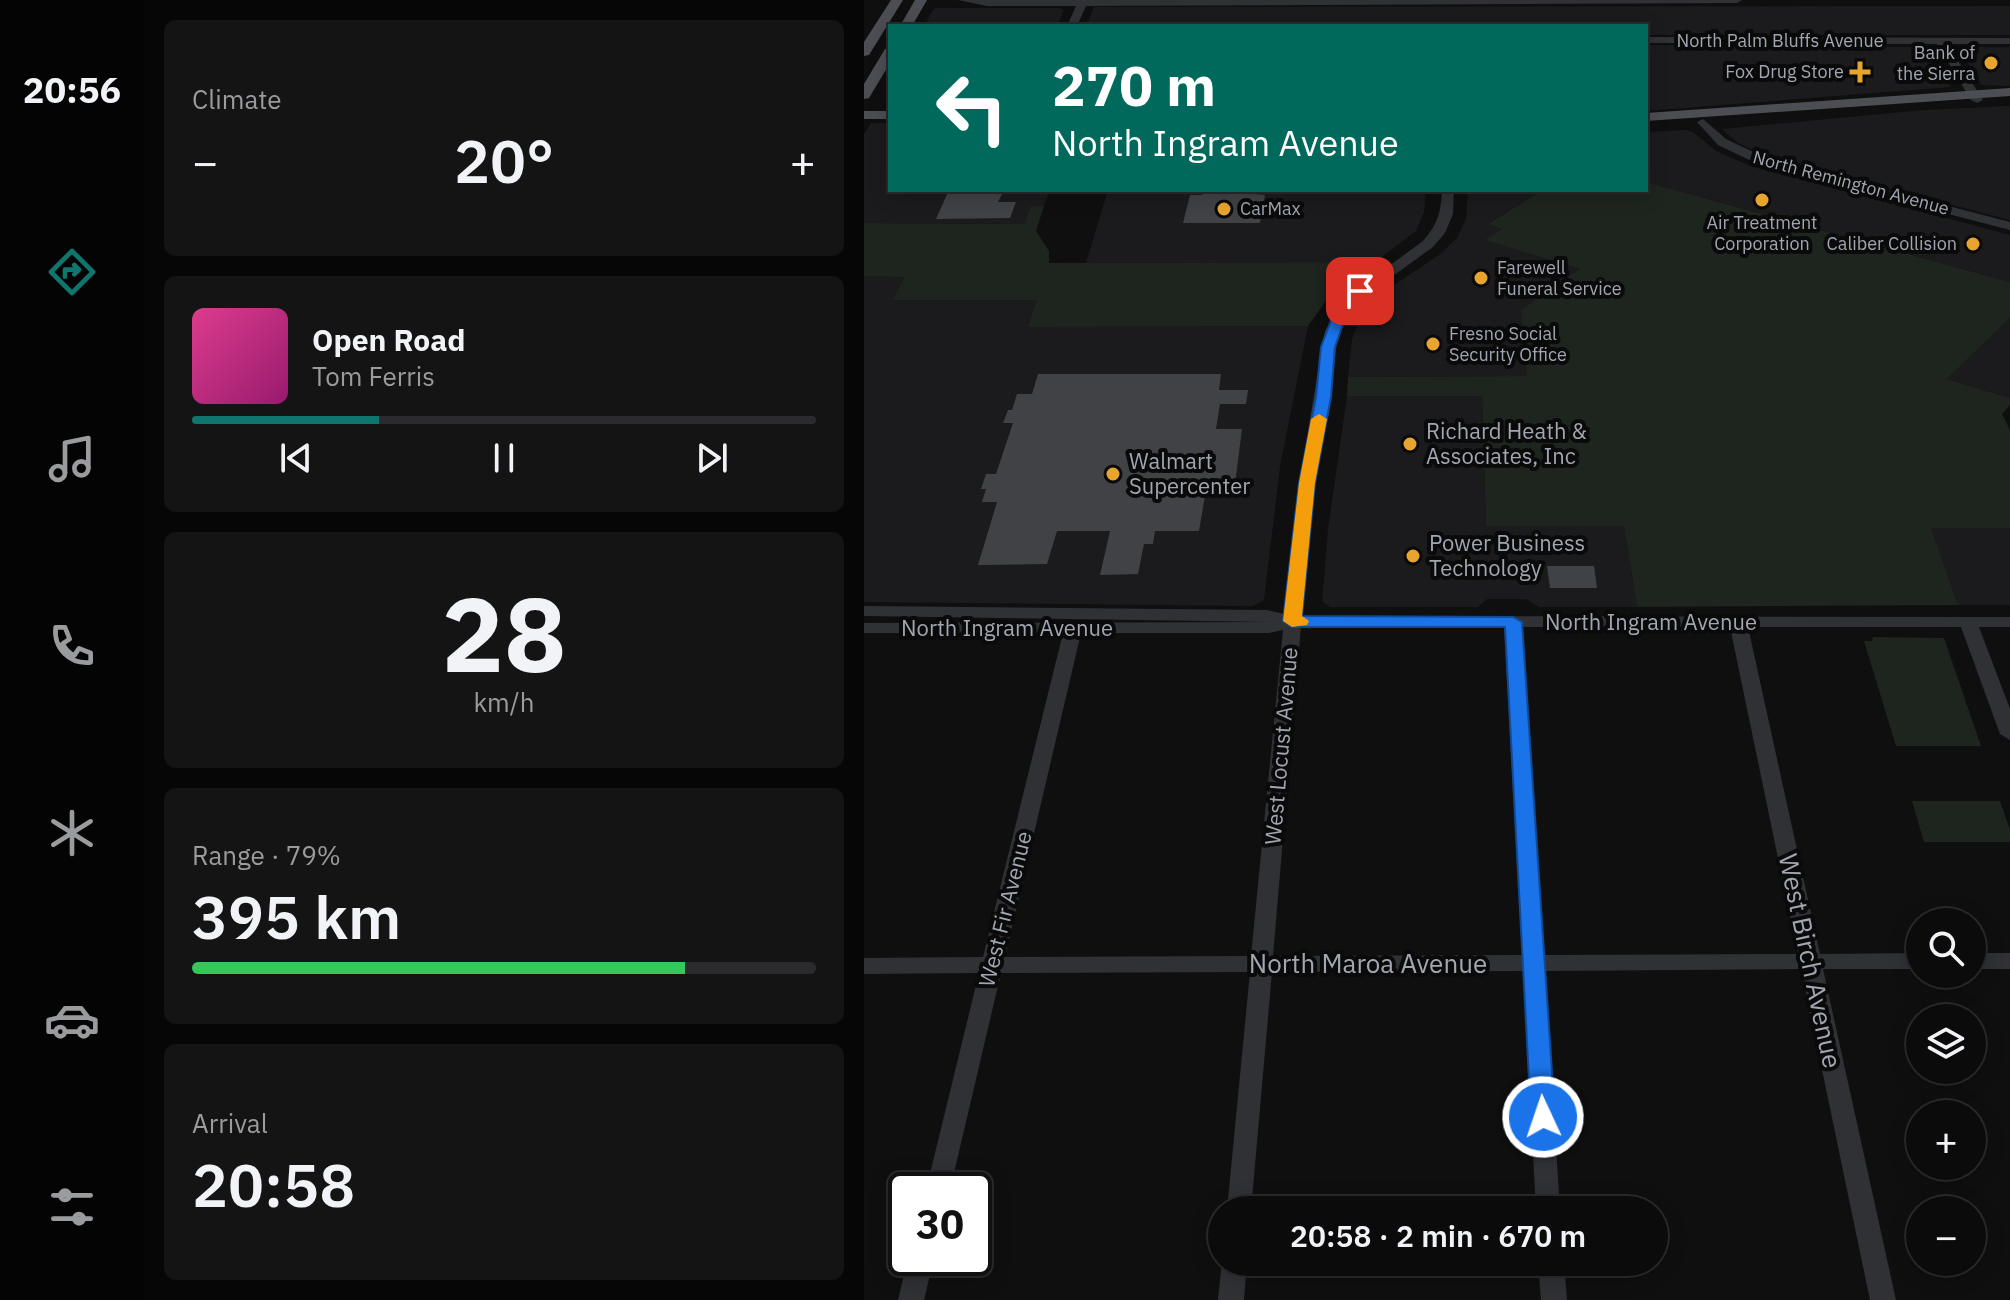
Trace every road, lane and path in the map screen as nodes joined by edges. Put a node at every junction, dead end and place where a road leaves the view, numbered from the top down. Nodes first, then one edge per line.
1 (897, 0) edge
2 (921, 0) edge
3 (964, 1) edge
4 (1055, 1) edge
5 (1348, 1) edge
6 (1509, 1) edge
7 (1623, 1) edge
8 (1737, 1) edge
9 (1082, 3) junction
10 (907, 24) edge
11 (1073, 24) edge
12 (1648, 40) edge
13 (1940, 41) junction
14 (2010, 41) edge
15 (864, 52) edge
16 (888, 55) edge
17 (2010, 92) edge
18 (864, 95) edge
19 (1974, 97) junction
20 (2010, 99) edge
21 (1827, 104) junction
22 (864, 105) edge
23 (888, 105) edge
24 (864, 115) edge
25 (888, 115) edge
26 (1648, 117) edge
27 (1703, 122) junction
28 (1648, 124) edge
29 (1448, 192) edge
30 (2010, 226) edge
31 (864, 611) edge
32 (909, 612) junction
33 (864, 621) edge
34 (1292, 621) junction
35 (1513, 622) junction
36 (1738, 622) junction
37 (1968, 622) junction
38 (2010, 622) edge
39 (864, 628) edge
40 (1073, 629) junction
41 (2010, 734) edge
42 (1906, 961) edge
43 (1986, 961) edge
44 (2010, 961) edge
45 (1811, 962) junction
46 (1534, 963) junction
47 (1261, 965) junction
48 (864, 966) edge
49 (992, 966) junction
50 (942, 1172) edge
51 (1240, 1196) edge
52 (1547, 1196) edge
53 (917, 1276) edge
54 (1233, 1276) edge
55 (1552, 1276) edge
56 (911, 1300) edge
57 (1231, 1300) edge
58 (1554, 1300) edge
59 (1883, 1300) edge

1 - 15 main road
2 - 10 main road
3 - 4 street
4 - 9 street
5 - 6 street
5 - 9 street
6 - 7 street
7 - 8 street
9 - 11 street
12 - 13 street, North Palm Bluffs Avenue
13 - 14 street, North Palm Bluffs Avenue
13 - 19 street
16 - 18 main road
17 - 19 main road
19 - 20 main road
19 - 21 main road
19 - 27 main road
21 - 26 main road
21 - 27 main road
22 - 23 main road
24 - 25 main road
27 - 28 main road
27 - 30 street, North Remington Avenue
29 - 34 street, West Locust Avenue
31 - 32 street, North Ingram Avenue
32 - 33 street
32 - 34 street, North Ingram Avenue
34 - 35 street, North Ingram Avenue
34 - 40 street, North Ingram Avenue
34 - 47 street, West Locust Avenue
35 - 36 street, North Ingram Avenue
35 - 46 street
36 - 37 street, North Ingram Avenue
36 - 45 street, West Birch Avenue
37 - 38 street, North Ingram Avenue
37 - 41 street
39 - 40 street, North Ingram Avenue
40 - 49 street, West Fir Avenue
42 - 45 street, North Maroa Avenue
43 - 44 street
45 - 46 street, North Maroa Avenue
45 - 59 street, West Birch Avenue
46 - 47 street, North Maroa Avenue
46 - 52 street
47 - 49 street, North Maroa Avenue
47 - 51 street, West Locust Avenue
48 - 49 street, North Maroa Avenue
49 - 50 street, West Fir Avenue
53 - 56 street
54 - 57 street
55 - 58 street

